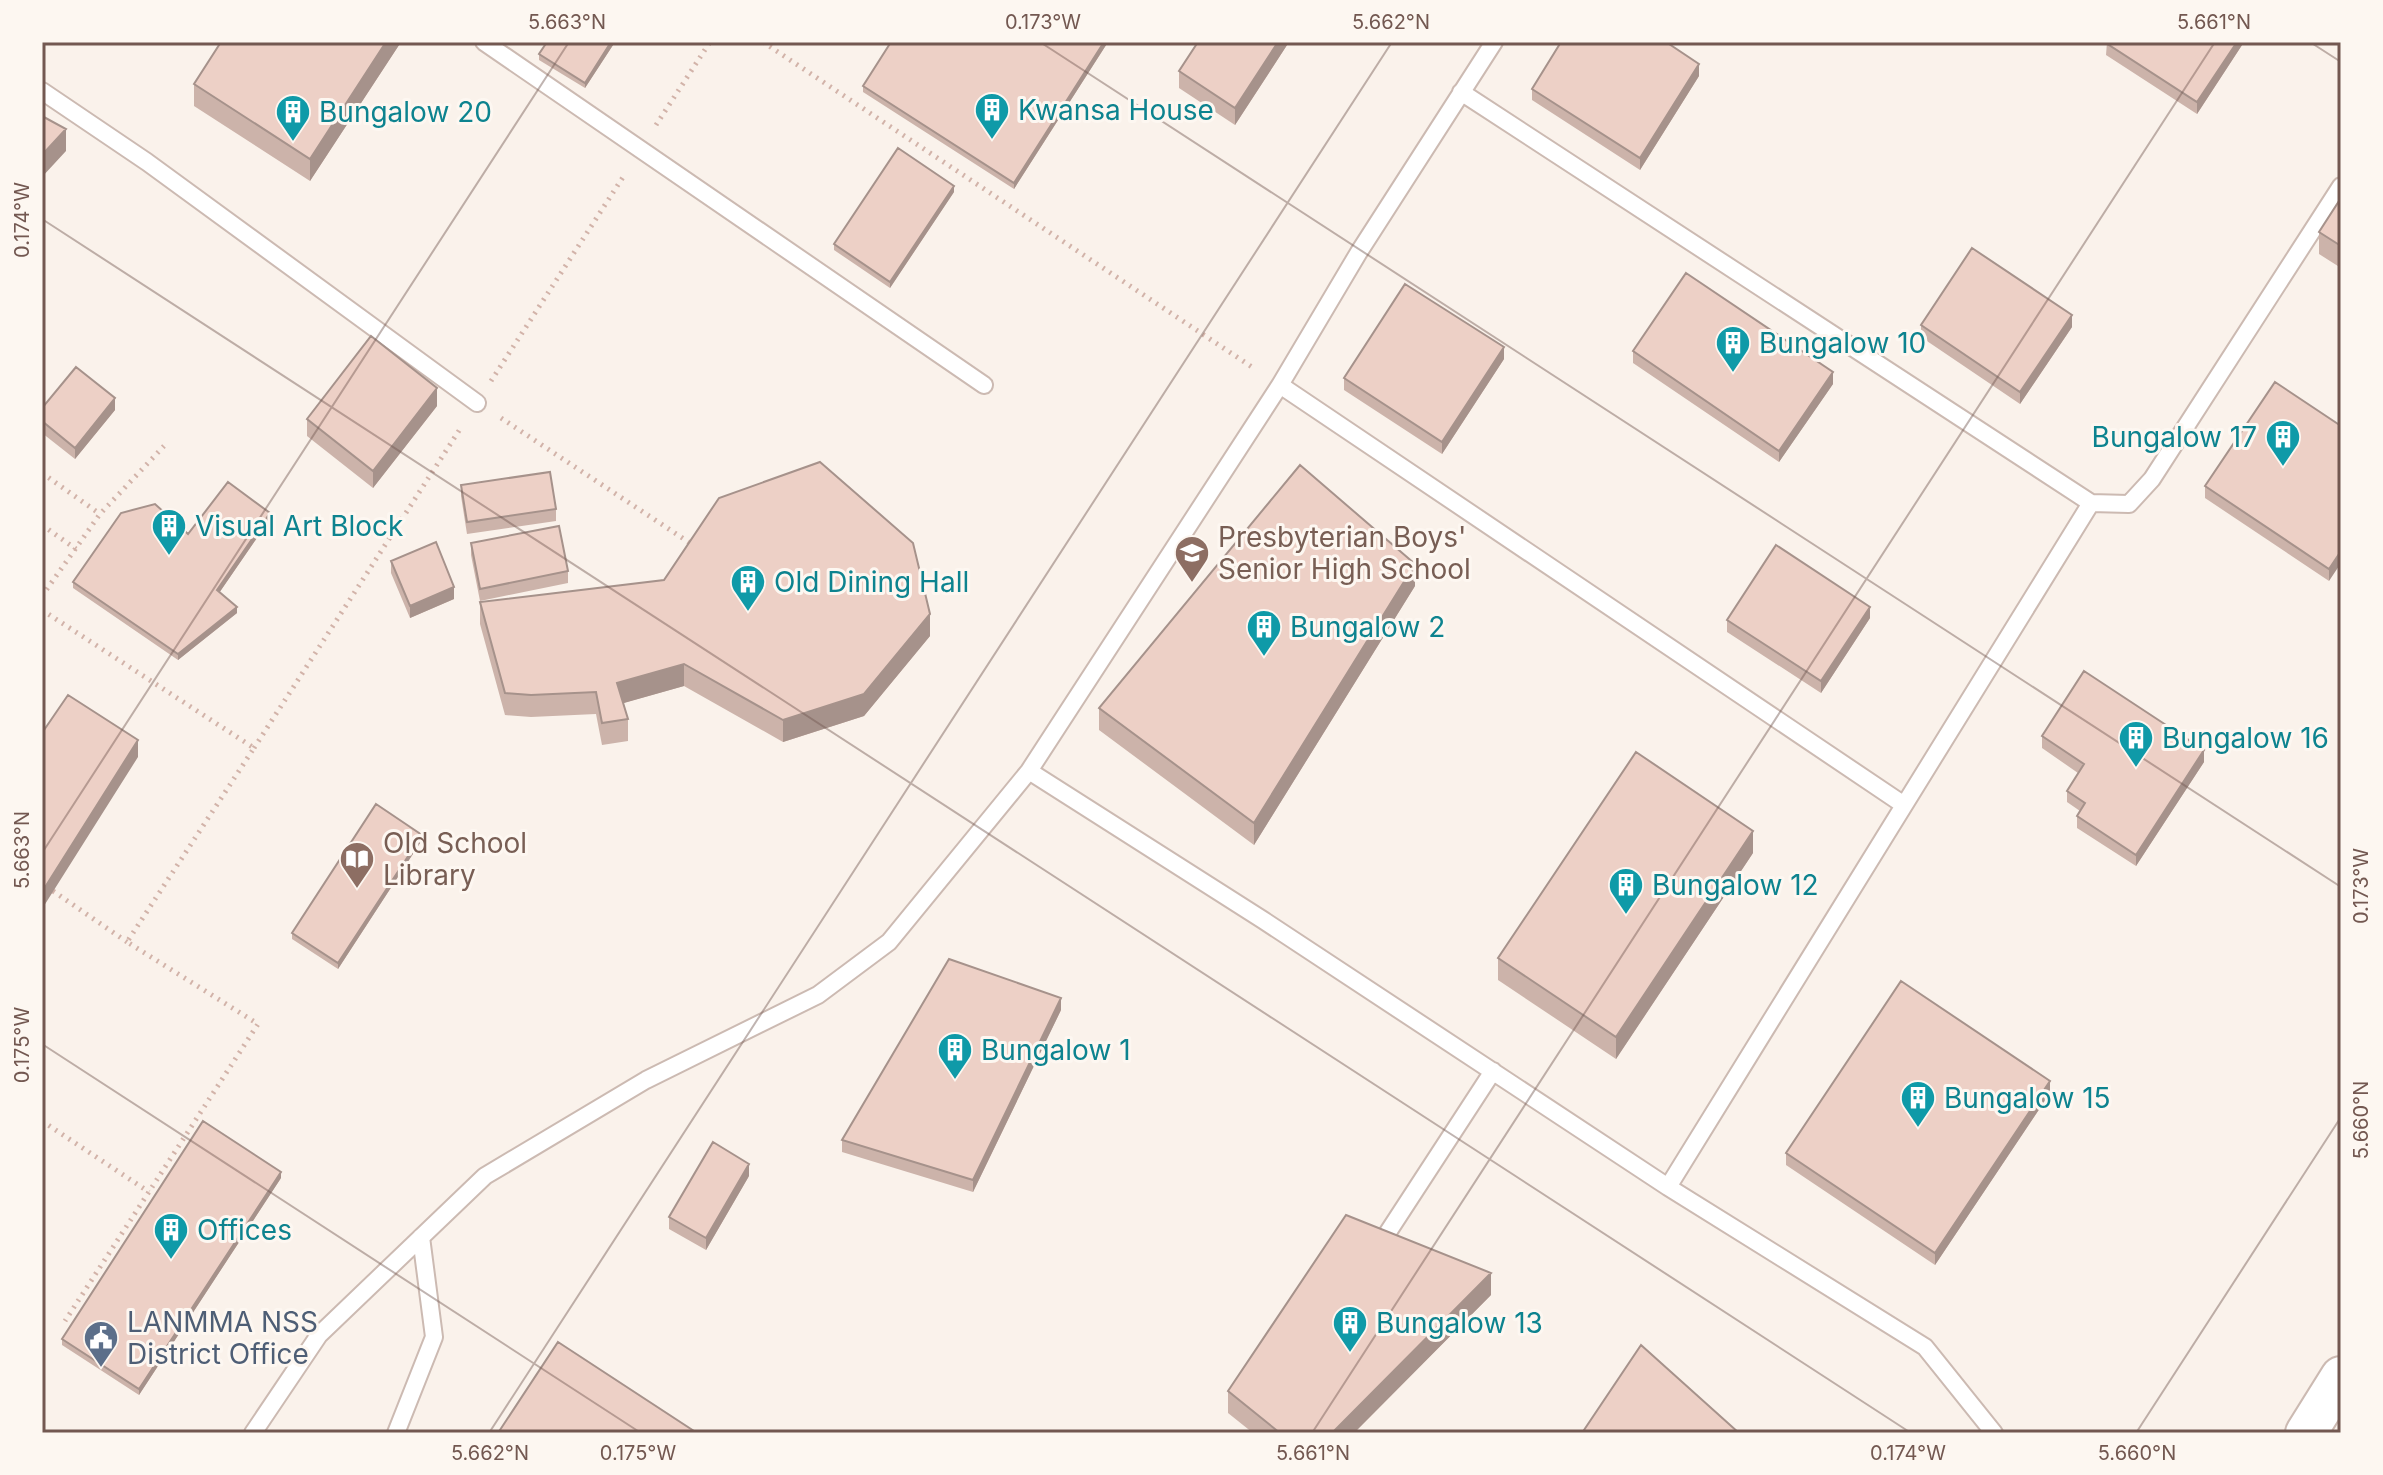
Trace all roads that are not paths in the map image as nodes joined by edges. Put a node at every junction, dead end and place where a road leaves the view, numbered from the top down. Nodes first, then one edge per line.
1 (484, 42) edge
2 (1494, 42) edge
3 (42, 91) edge
4 (1461, 92) junction
5 (2341, 186) edge
6 (984, 385) dead end
7 (1280, 385) junction
8 (477, 403) road end
9 (2091, 503) junction
10 (1029, 771) junction
11 (1904, 805) junction
12 (1493, 1071) junction
13 (1668, 1187) junction
14 (421, 1237) junction
15 (1379, 1246) edge
16 (2341, 1377) edge
17 (253, 1433) edge
18 (396, 1433) edge
19 (1994, 1433) edge
20 (2306, 1433) edge

1 - 6 lane
2 - 4 lane
3 - 8 lane
4 - 7 lane
4 - 9 lane
5 - 9 lane
7 - 10 lane
7 - 11 lane
9 - 11 lane
10 - 12 lane
10 - 14 lane
11 - 13 lane
12 - 13 lane
12 - 15 lane
13 - 19 lane
14 - 17 lane
14 - 18 lane
16 - 20 street

